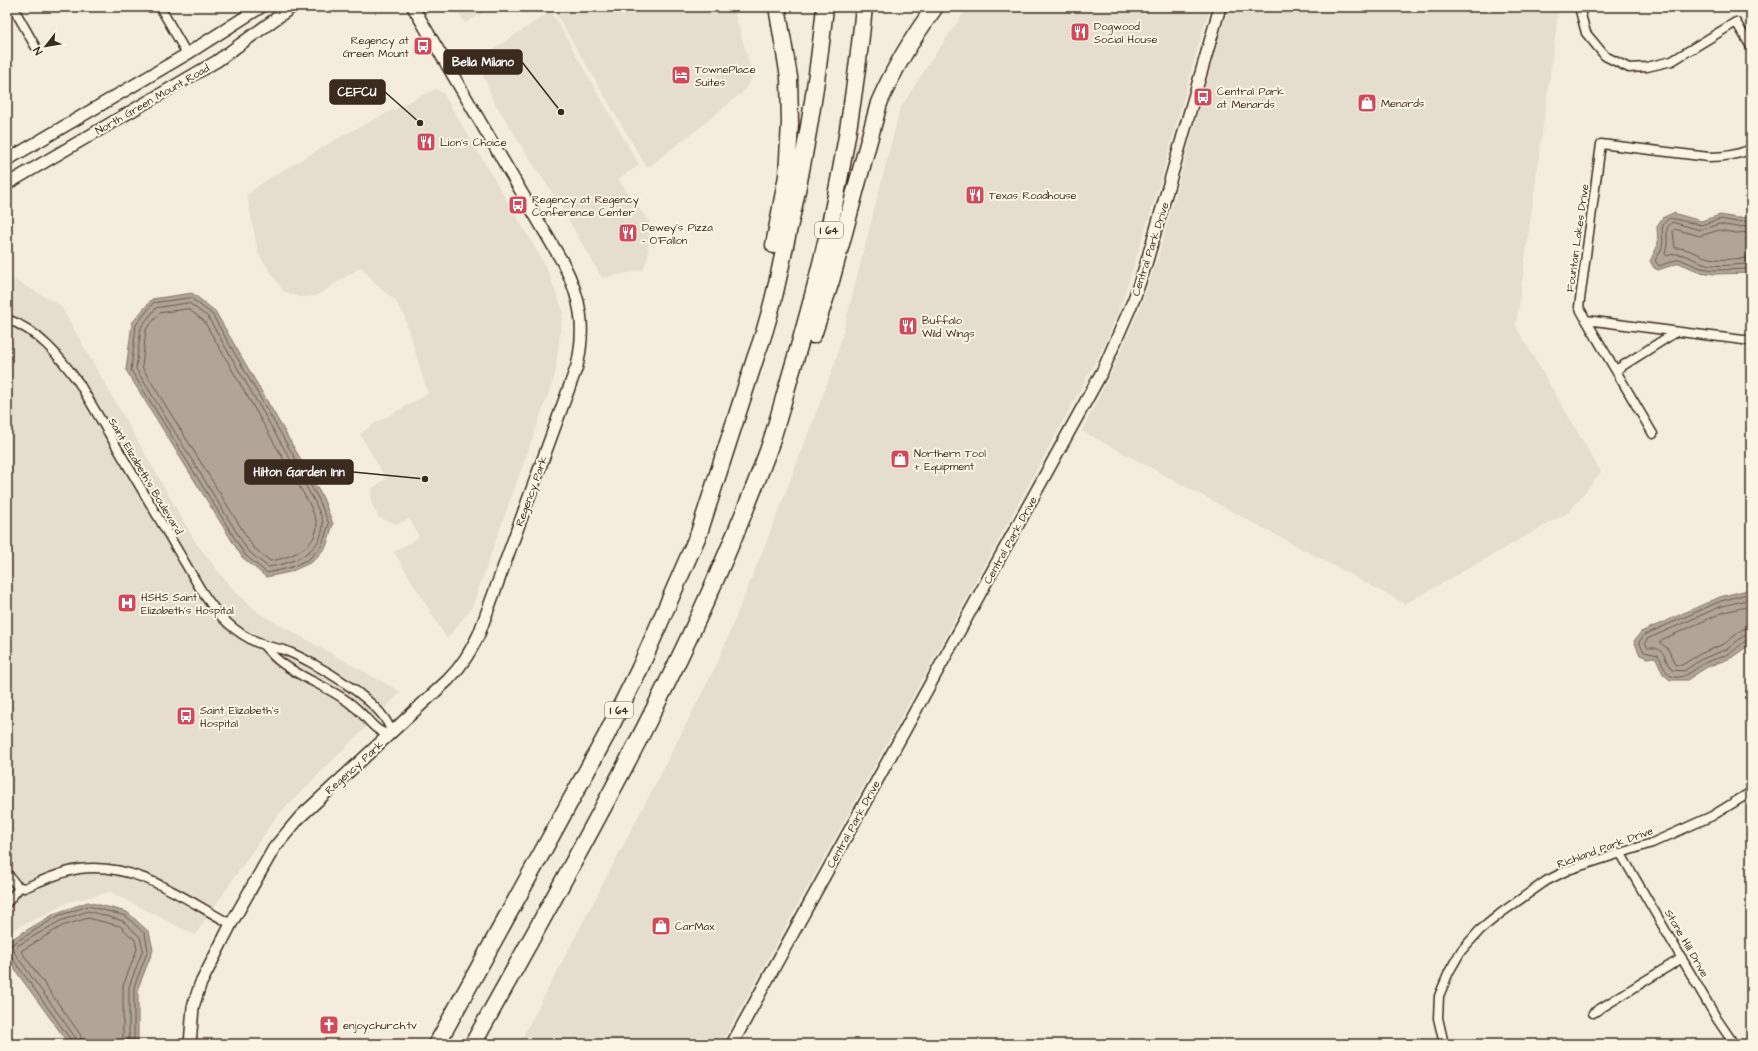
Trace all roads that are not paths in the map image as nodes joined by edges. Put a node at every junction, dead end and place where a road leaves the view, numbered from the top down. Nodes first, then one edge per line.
1 (13, 7) edge
2 (160, 7) edge
3 (261, 7) edge
4 (292, 7) edge
5 (413, 7) edge
6 (777, 7) edge
7 (825, 7) edge
8 (864, 7) edge
9 (935, 7) edge
10 (1220, 7) edge
11 (1578, 7) edge
12 (35, 46) dead end
13 (1751, 47) edge
14 (187, 54) junction
15 (1751, 149) edge
16 (7, 160) edge
17 (7, 184) edge
18 (7, 319) edge
19 (1586, 320) junction
20 (1676, 332) junction
21 (1751, 341) edge
22 (756, 356) junction
23 (1616, 370) junction
24 (1654, 434) dead end
25 (769, 448) junction
26 (265, 647) junction
27 (391, 734) junction
28 (1751, 792) edge
29 (1621, 854) junction
30 (7, 873) edge
31 (19, 888) junction
32 (7, 903) edge
33 (231, 924) junction
34 (1682, 958) junction
35 (1593, 1013) dead end
36 (190, 1044) edge
37 (437, 1044) edge
38 (473, 1044) edge
39 (732, 1044) edge
40 (1444, 1044) edge
41 (1734, 1044) edge

1 - 12 street
2 - 14 street
3 - 14 street, North Green Mount Road
4 - 17 street, North Green Mount Road
5 - 27 street, Regency Park
6 - 22 highway
7 - 22 highway, I 64
8 - 25 highway, I 64
9 - 25 highway
10 - 39 street, Central Park Drive
11 - 13 street
14 - 16 street, North Green Mount Road
15 - 19 street, Fountain Lakes Drive
18 - 26 street, Saint Elizabeth's Boulevard
19 - 20 street
19 - 23 street
20 - 21 street
20 - 23 street
22 - 37 highway, I 64
23 - 24 street
25 - 38 highway, I 64
26 - 27 street, Saint Elizabeth's Boulevard
26 - 27 street, Saint Elizabeth's Boulevard
27 - 33 street, Regency Park
28 - 29 street, Richland Park Drive
29 - 34 street, Stone Hill Drive
29 - 40 street, Richland Park Drive
30 - 31 street
31 - 32 street
31 - 33 street
33 - 36 street, Regency Park
34 - 35 street
34 - 41 street, Stone Hill Drive

